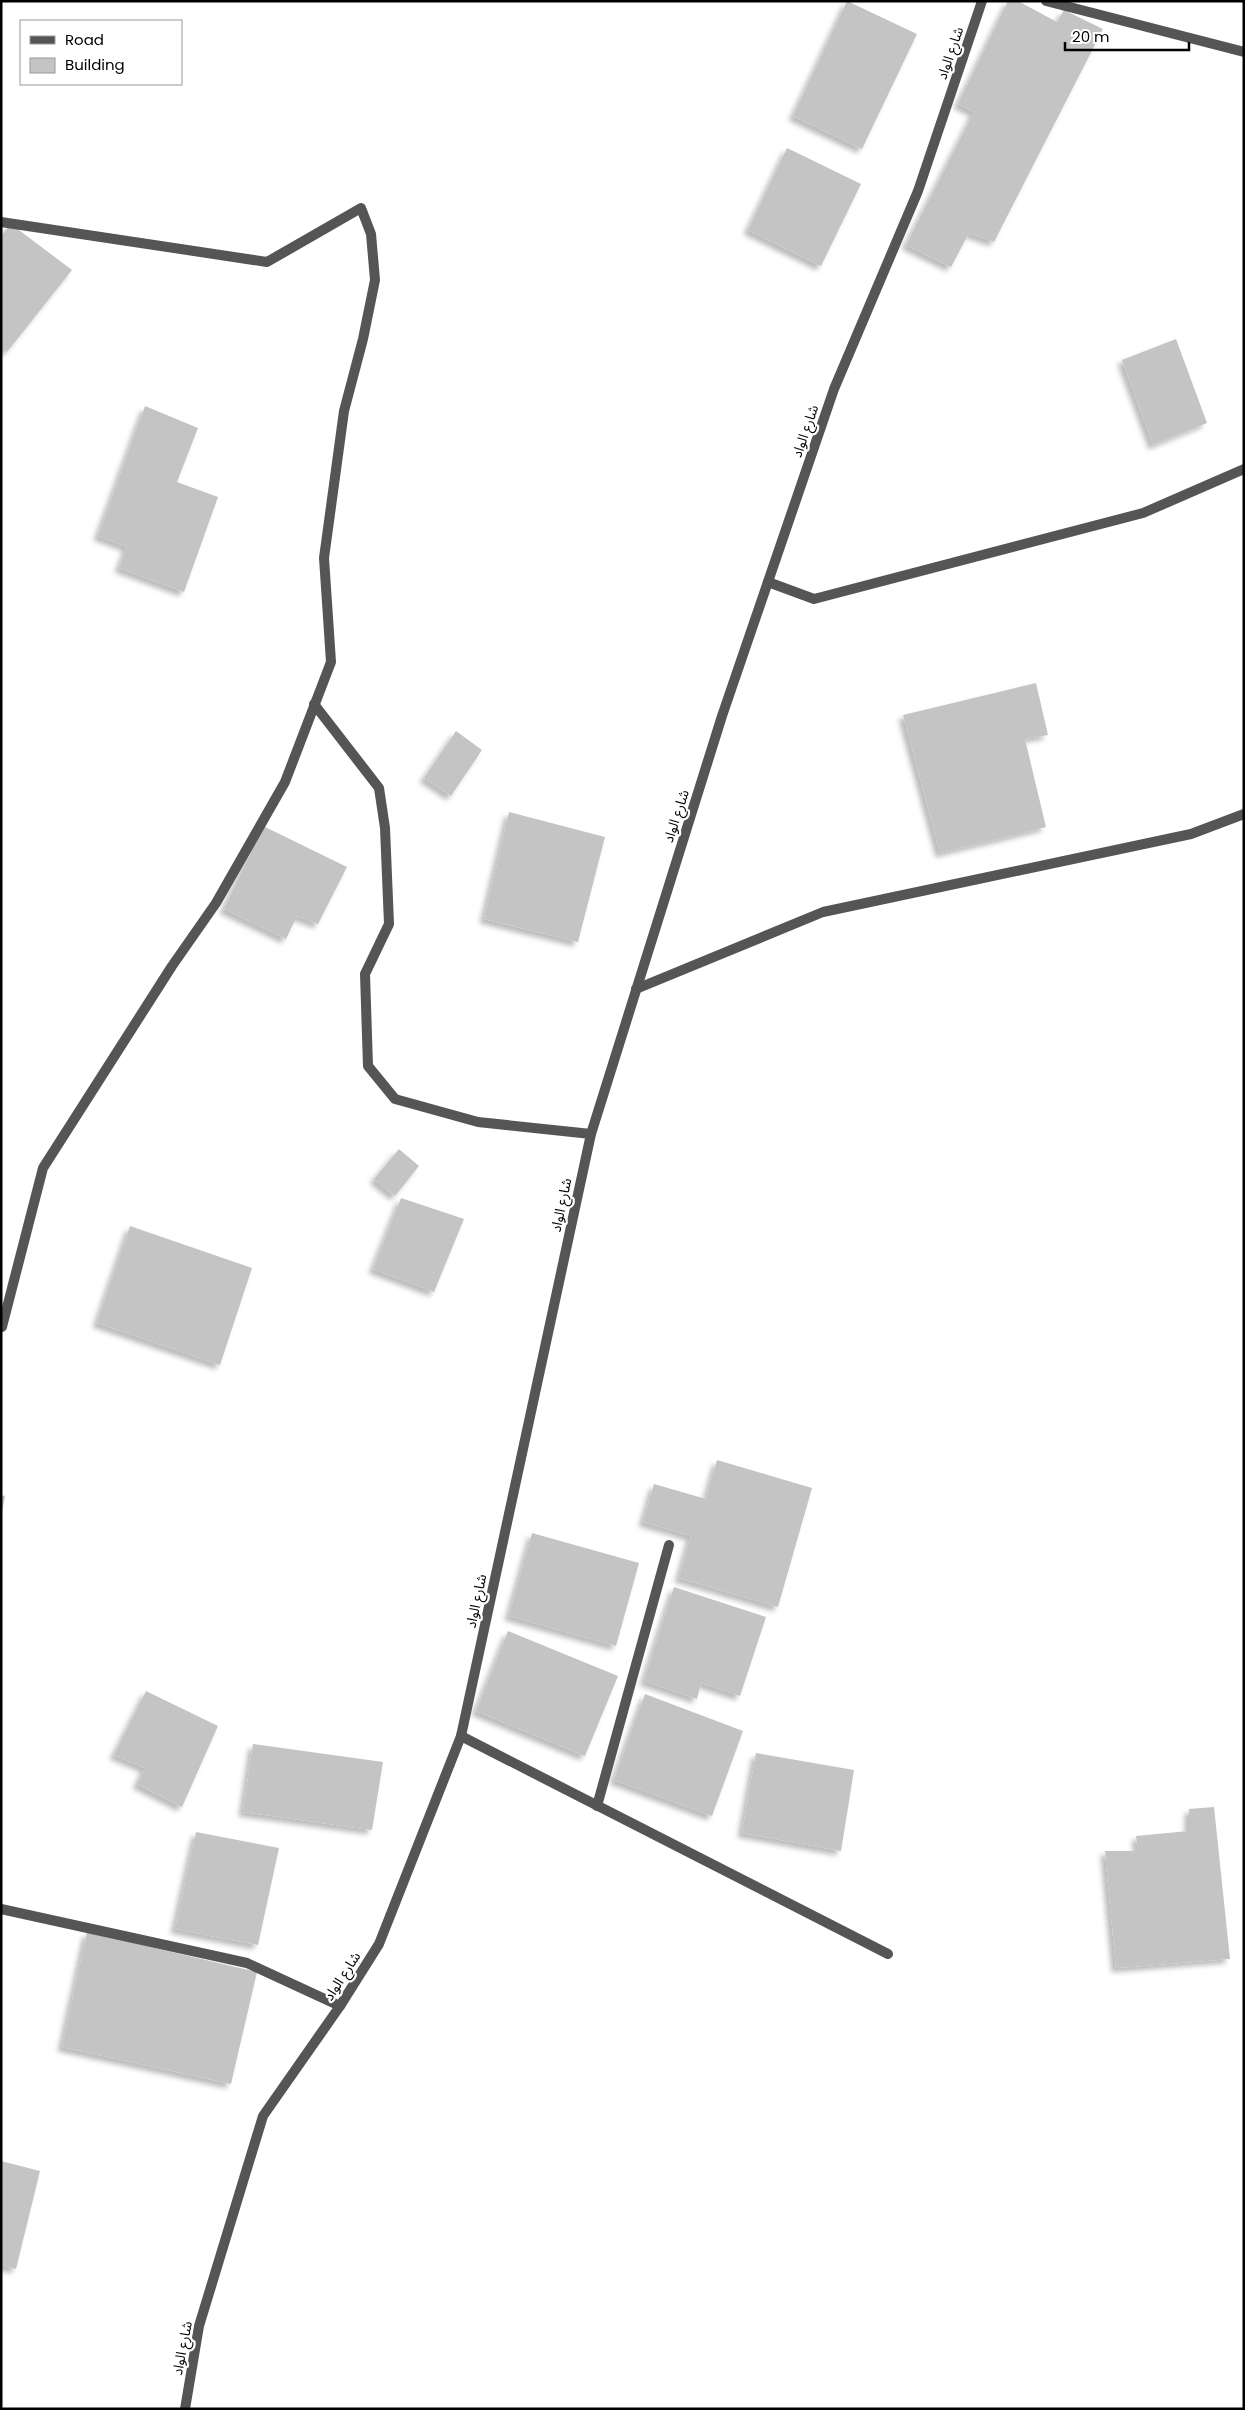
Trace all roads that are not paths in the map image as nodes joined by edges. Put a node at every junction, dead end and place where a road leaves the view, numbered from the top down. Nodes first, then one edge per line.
1 (982, 1) edge
2 (1046, 1) edge
3 (1244, 52) edge
4 (1, 222) edge
5 (1244, 469) edge
6 (768, 582) junction
7 (314, 704) junction
8 (1244, 814) edge
9 (636, 989) junction
10 (591, 1134) junction
11 (2, 1327) edge
12 (669, 1545) dead end
13 (461, 1736) junction
14 (598, 1806) junction
15 (1, 1909) edge
16 (888, 1954) dead end
17 (340, 2006) junction
18 (185, 2409) edge

1 - 6 street, شارع الواد
2 - 3 street
4 - 7 street
5 - 6 street
6 - 9 street, شارع الواد
7 - 10 street
7 - 11 street
8 - 9 street
9 - 10 street, شارع الواد
10 - 13 street, شارع الواد
12 - 14 street
13 - 14 street
13 - 17 street, شارع الواد
14 - 16 street
15 - 17 street
17 - 18 street, شارع الواد

